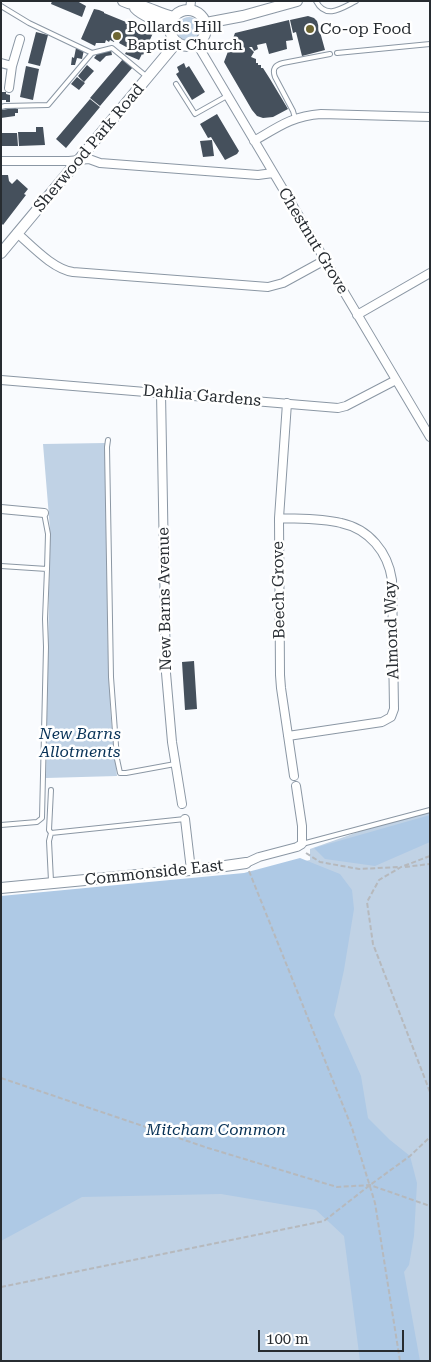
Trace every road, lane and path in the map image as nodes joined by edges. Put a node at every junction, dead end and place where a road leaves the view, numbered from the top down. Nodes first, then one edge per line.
1 (297, 1) edge
2 (316, 1) edge
3 (356, 1) edge
4 (127, 3) edge
5 (1, 6) edge
6 (191, 6) edge
7 (172, 21) junction
8 (206, 23) junction
9 (20, 39) dead end
10 (177, 42) junction
11 (196, 44) junction
12 (430, 44) edge
13 (92, 53) junction
14 (337, 53) dead end
15 (330, 54) dead end
16 (1, 63) edge
17 (12, 66) junction
18 (148, 78) junction
19 (176, 84) dead end
20 (9, 88) dead end
21 (227, 96) junction
22 (1, 107) edge
23 (430, 117) edge
24 (295, 118) junction
25 (254, 141) junction
26 (79, 160) junction
27 (1, 161) edge
28 (273, 173) junction
29 (17, 233) junction
30 (1, 253) edge
31 (324, 260) junction
32 (430, 272) edge
33 (357, 315) junction
34 (1, 380) edge
35 (396, 380) junction
36 (161, 393) junction
37 (287, 403) junction
38 (430, 437) edge
39 (108, 440) dead end
40 (1, 509) edge
41 (44, 513) joint
42 (279, 518) junction
43 (1, 566) edge
44 (47, 569) junction
45 (288, 736) junction
46 (175, 764) junction
47 (294, 776) dead end
48 (296, 786) dead end
49 (51, 790) dead end
50 (182, 804) dead end
51 (430, 810) edge
52 (184, 819) joint
53 (1, 825) edge
54 (51, 833) junction
55 (300, 846) junction
56 (430, 856) edge
57 (246, 863) junction
58 (430, 864) edge
59 (401, 867) junction
60 (191, 870) junction
61 (51, 884) junction
62 (1, 888) edge
63 (1, 1078) edge
64 (430, 1092) edge
65 (430, 1137) edge
66 (370, 1184) junction
67 (430, 1206) edge
68 (1, 1287) edge
69 (400, 1361) edge

1 - 8 street
2 - 3 lane
4 - 7 street
5 - 13 lane
6 - 7 street
6 - 8 street
7 - 10 street
8 - 11 street
9 - 17 street
10 - 11 street
10 - 18 street, Sherwood Park Road
11 - 21 street, Chestnut Grove
12 - 14 lane
13 - 18 lane
13 - 22 lane
15 - 24 lane
16 - 17 street
17 - 20 street
18 - 26 street, Sherwood Park Road
19 - 21 lane
21 - 25 street, Chestnut Grove
23 - 24 street
24 - 25 street
25 - 28 street, Chestnut Grove
26 - 27 street
26 - 28 street
26 - 29 street, Sherwood Park Road
28 - 31 street, Chestnut Grove
29 - 30 street, Sherwood Park Road
29 - 31 street
31 - 33 street, Chestnut Grove
32 - 33 street
33 - 35 street, Chestnut Grove
34 - 36 street, Dahlia Gardens
35 - 37 street, Dahlia Gardens
35 - 38 street, Chestnut Grove
36 - 37 street, Dahlia Gardens
36 - 46 street, New Barns Avenue
37 - 42 street, Beech Grove
39 - 46 lane
40 - 41 street
41 - 44 lane
42 - 45 street, Beech Grove
42 - 45 street, Almond Way
43 - 44 lane
44 - 53 lane
45 - 47 street, Beech Grove
46 - 50 street, New Barns Avenue
48 - 55 street
49 - 54 lane
51 - 55 lane
52 - 54 lane
52 - 60 street
54 - 61 lane
55 - 57 street, Commonside East
55 - 59 path
56 - 59 path
57 - 60 street, Commonside East
57 - 66 path
58 - 59 path
59 - 64 path
60 - 61 street, Commonside East
61 - 62 street, Commonside East
63 - 66 path
65 - 66 path
66 - 67 path
66 - 68 path
66 - 69 path

